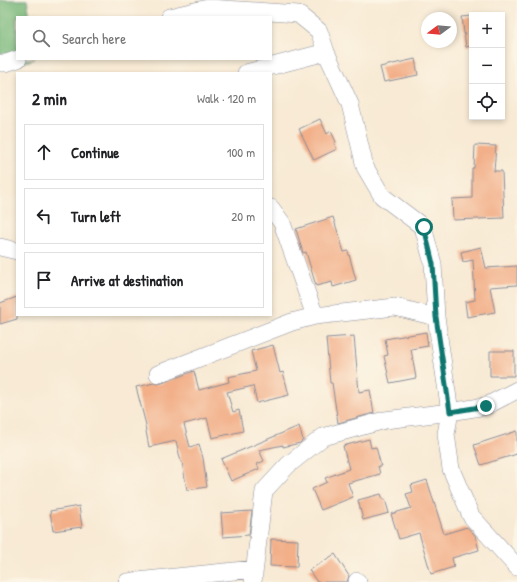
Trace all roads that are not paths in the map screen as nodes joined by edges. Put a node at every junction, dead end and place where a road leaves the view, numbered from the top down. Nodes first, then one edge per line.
1 (173, 16) edge
2 (326, 52) junction
3 (16, 60) edge
4 (0, 63) edge
5 (250, 72) edge
6 (272, 209) edge
7 (0, 247) edge
8 (16, 251) edge
9 (315, 316) junction
10 (436, 317) junction
11 (158, 374) dead end
12 (517, 390) edge
13 (450, 412) junction
14 (517, 567) edge
15 (254, 576) edge
16 (127, 582) edge

1 - 2 street
2 - 5 street
2 - 10 street
3 - 4 street
6 - 9 street
7 - 8 street
9 - 10 street
9 - 11 street
10 - 13 street
12 - 13 street
13 - 14 street
13 - 15 street
15 - 16 street

